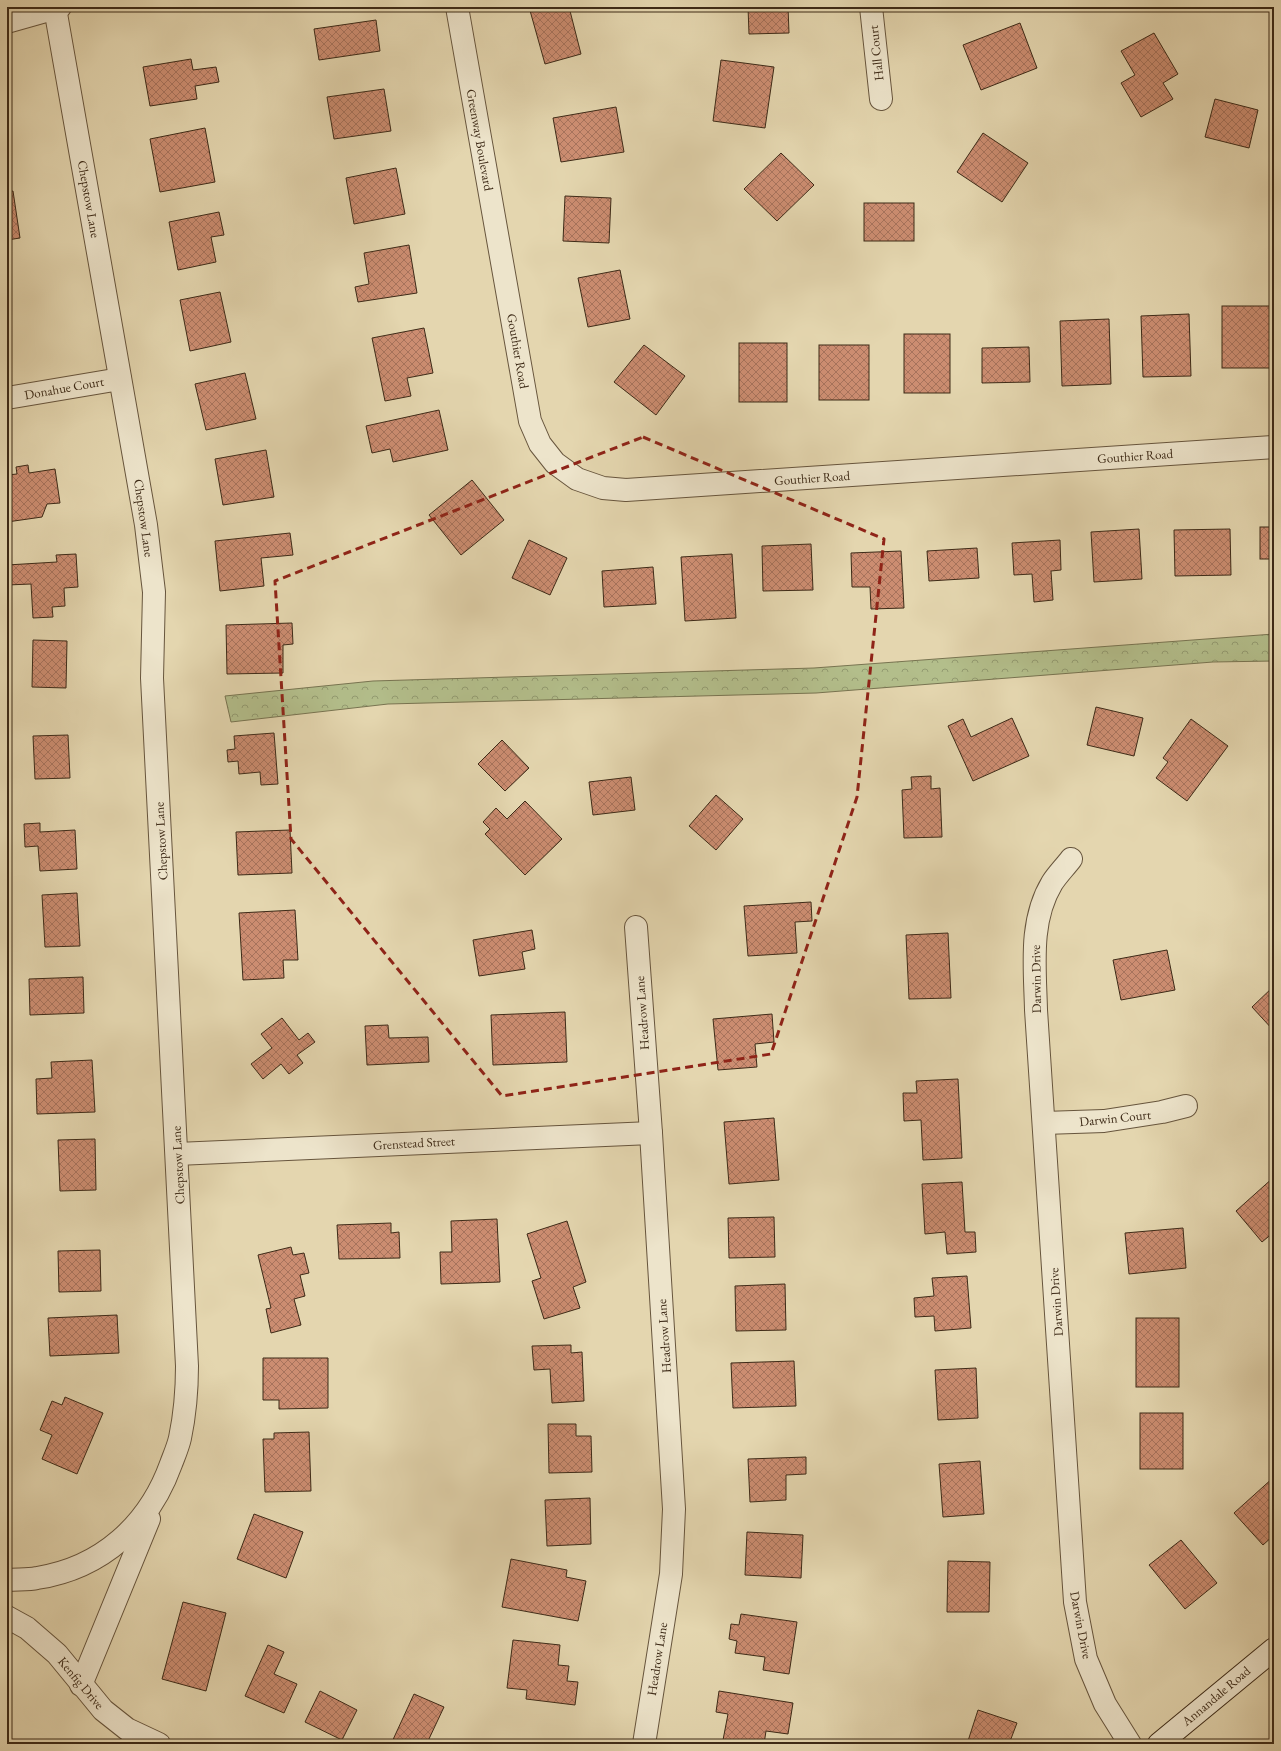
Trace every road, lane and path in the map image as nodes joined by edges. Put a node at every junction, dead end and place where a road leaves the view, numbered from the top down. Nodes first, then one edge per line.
1 (457, 7) edge
2 (871, 7) edge
3 (58, 8) edge
4 (7, 22) edge
5 (881, 100) dead end
6 (504, 274) joint
7 (120, 379) junction
8 (7, 398) edge
9 (1274, 447) edge
10 (1071, 859) dead end
11 (636, 927) dead end
12 (1186, 1106) dead end
13 (1044, 1123) junction
14 (651, 1133) junction
15 (177, 1154) junction
16 (164, 1483) junction
17 (7, 1580) edge
18 (7, 1617) edge
19 (1274, 1649) edge
20 (81, 1685) junction
21 (159, 1744) edge
22 (644, 1744) edge
23 (1130, 1744) edge
24 (1159, 1744) edge

1 - 6 street, Greenway Boulevard
2 - 5 street, Hall Court
3 - 4 street
3 - 7 street, Chepstow Lane
6 - 9 street, Gouthier Road
7 - 8 street, Donahue Court
7 - 15 street, Chepstow Lane
10 - 13 street, Darwin Drive
11 - 14 street, Headrow Lane
12 - 13 street, Darwin Court
13 - 23 street, Darwin Drive
14 - 15 street, Grenstead Street
14 - 22 street, Headrow Lane
15 - 16 street, Chepstow Lane
16 - 17 street, Chepstow Lane
16 - 20 street
18 - 20 street, Kenfig Drive
19 - 24 street, Annandale Road
20 - 21 street, Kenfig Drive

